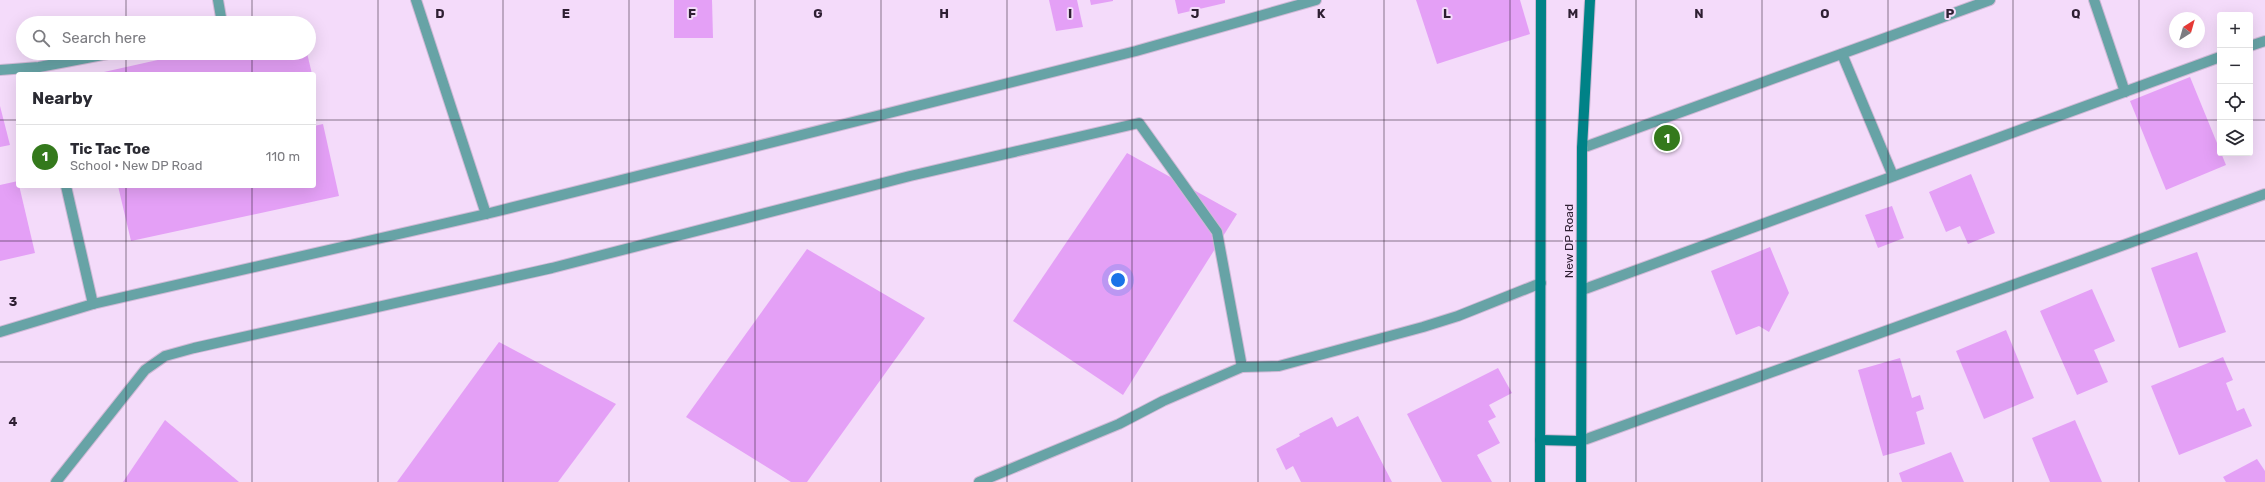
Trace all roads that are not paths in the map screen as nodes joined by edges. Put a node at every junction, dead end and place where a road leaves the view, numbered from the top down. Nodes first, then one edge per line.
1 (218, 0) edge
2 (416, 0) edge
3 (1316, 0) edge
4 (1541, 0) edge
5 (1590, 0) edge
6 (1990, 0) edge
7 (2094, 0) edge
8 (221, 16) edge
9 (2265, 41) edge
10 (2253, 45) edge
11 (1842, 54) junction
12 (2217, 58) edge
13 (83, 60) edge
14 (0, 70) edge
15 (40, 70) edge
16 (2125, 92) junction
17 (1582, 148) junction
18 (1893, 176) junction
19 (66, 188) edge
20 (2265, 194) edge
21 (486, 214) junction
22 (1541, 283) junction
23 (1582, 290) junction
24 (93, 304) junction
25 (0, 332) edge
26 (1242, 367) junction
27 (1540, 440) junction
28 (1581, 441) junction
29 (56, 482) edge
30 (979, 482) edge
31 (1540, 482) edge
32 (1581, 482) edge

1 - 8 street
2 - 21 street
3 - 21 street
4 - 22 main road
5 - 17 main road, New DP Road
6 - 11 street
7 - 16 street
9 - 10 street
11 - 17 street
11 - 18 street
12 - 16 street
13 - 15 street
14 - 15 street
16 - 18 street
17 - 23 main road, New DP Road
18 - 23 street
19 - 24 street
20 - 28 street
21 - 24 street
22 - 26 street
22 - 27 main road
23 - 28 main road, New DP Road
24 - 25 street
26 - 29 street
26 - 30 street
27 - 28 main road
27 - 31 main road
28 - 32 main road, New DP Road

